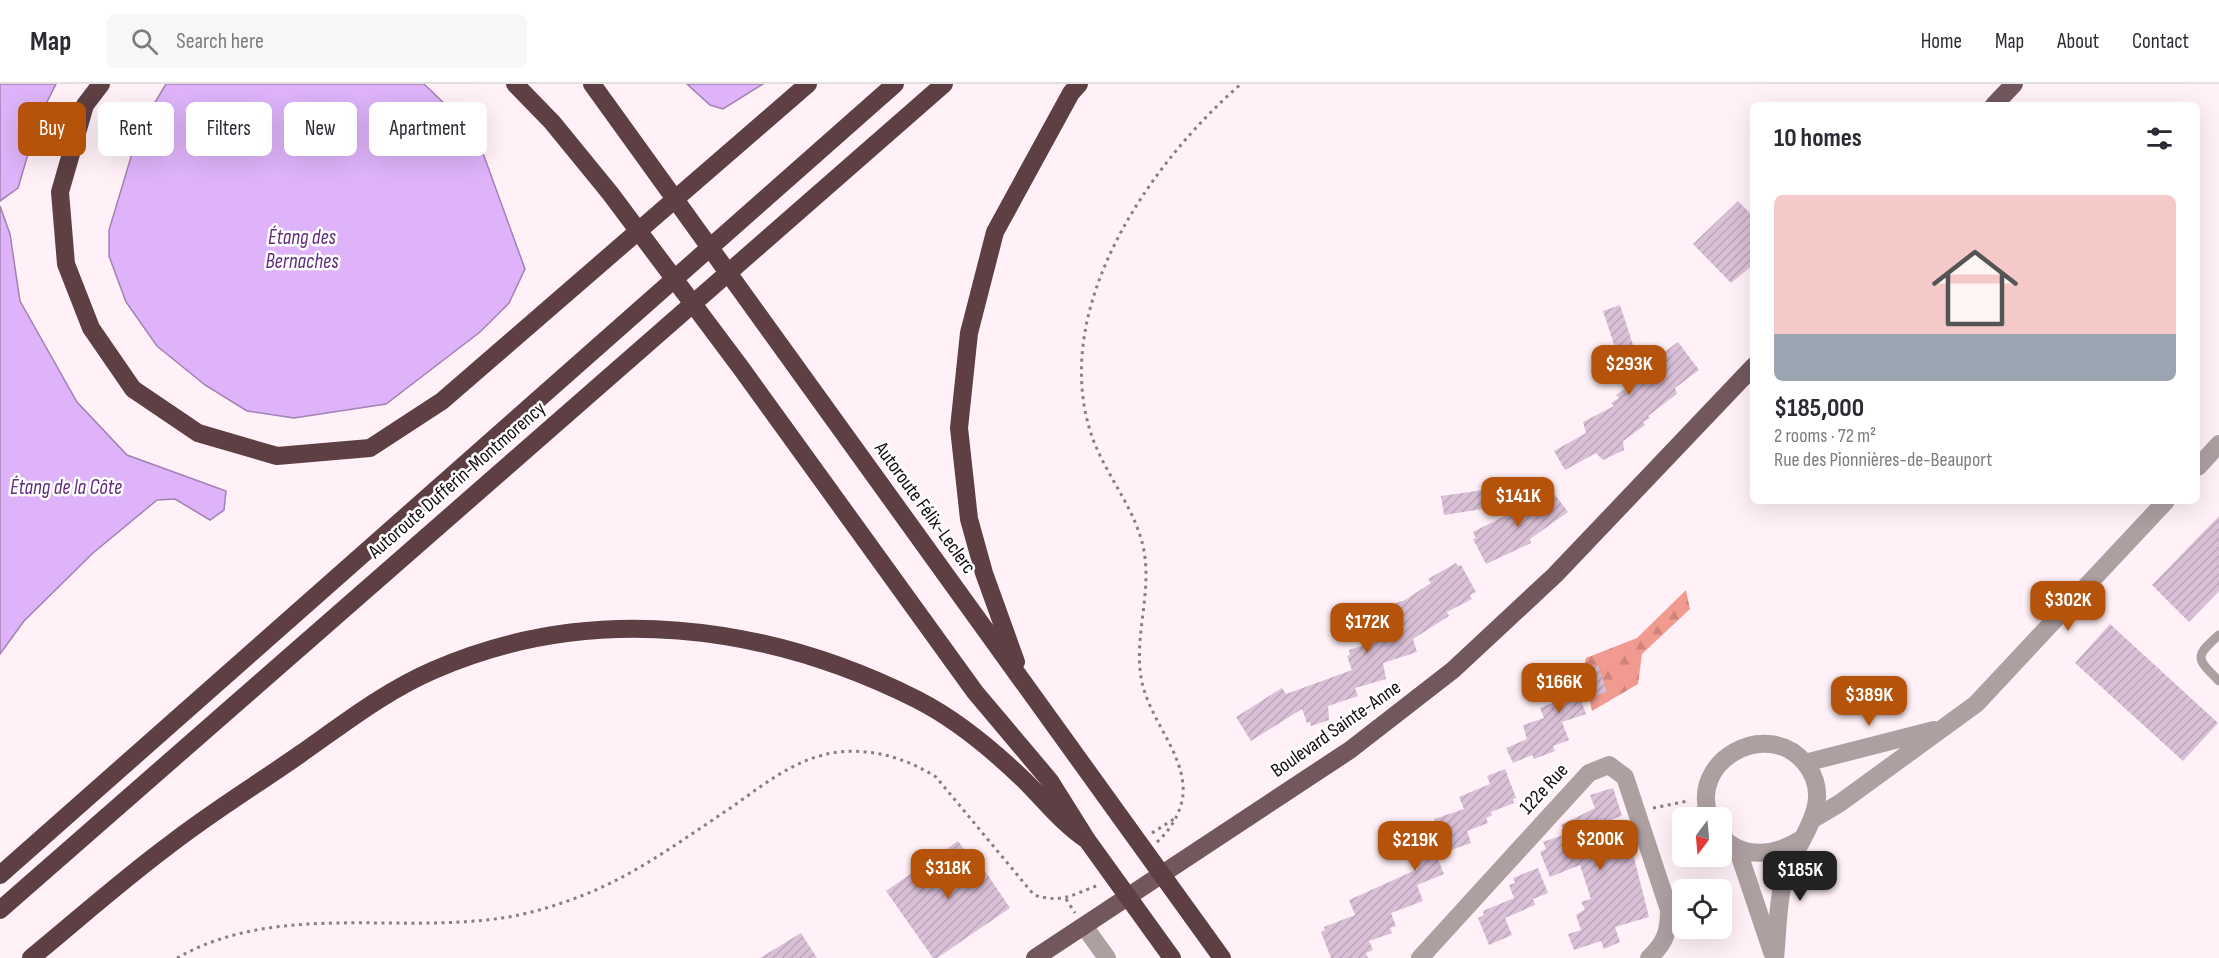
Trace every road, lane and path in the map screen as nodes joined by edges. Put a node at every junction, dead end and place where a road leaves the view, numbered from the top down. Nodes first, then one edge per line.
1 (101, 84) edge
2 (515, 84) edge
3 (592, 84) edge
4 (808, 84) edge
5 (895, 84) edge
6 (944, 84) edge
7 (1079, 84) edge
8 (1241, 84) edge
9 (2014, 84) edge
10 (1997, 102) edge
11 (1750, 370) edge
12 (2219, 444) edge
13 (2200, 465) edge
14 (2163, 504) edge
15 (2219, 635) edge
16 (1022, 681) junction
17 (2219, 681) edge
18 (1942, 728) junction
19 (1805, 763) junction
20 (1707, 797) junction
21 (1708, 807) edge
22 (1637, 812) junction
23 (1175, 818) dead end
24 (1815, 818) junction
25 (1087, 840) junction
26 (1800, 840) junction
27 (1732, 844) edge
28 (1737, 848) junction
29 (0, 875) edge
30 (1089, 887) dead end
31 (0, 910) edge
32 (1084, 926) junction
33 (31, 958) edge
34 (177, 958) edge
35 (1035, 958) edge
36 (1107, 958) edge
37 (1172, 958) edge
38 (1222, 958) edge
39 (1420, 958) edge
40 (1649, 958) edge
41 (1775, 958) edge

1 - 4 highway
2 - 25 highway
3 - 16 highway, Autoroute Félix-Leclerc
5 - 29 highway, Autoroute Dufferin-Montmorency
6 - 31 highway, Autoroute Dufferin-Montmorency
7 - 16 highway
8 - 23 path
9 - 10 main road
11 - 32 main road, Boulevard Sainte-Anne
12 - 13 street
14 - 18 street
15 - 17 lane
16 - 38 highway, Autoroute Félix-Leclerc
18 - 19 street
18 - 24 street
19 - 20 street
19 - 24 street
20 - 21 street
20 - 22 path
22 - 39 street, 122e Rue
22 - 40 street, 122e Rue
24 - 26 street
25 - 33 highway
25 - 37 highway
26 - 28 street
26 - 41 street
27 - 28 street
28 - 41 street
30 - 34 path
32 - 35 main road, Boulevard Sainte-Anne
32 - 36 street

